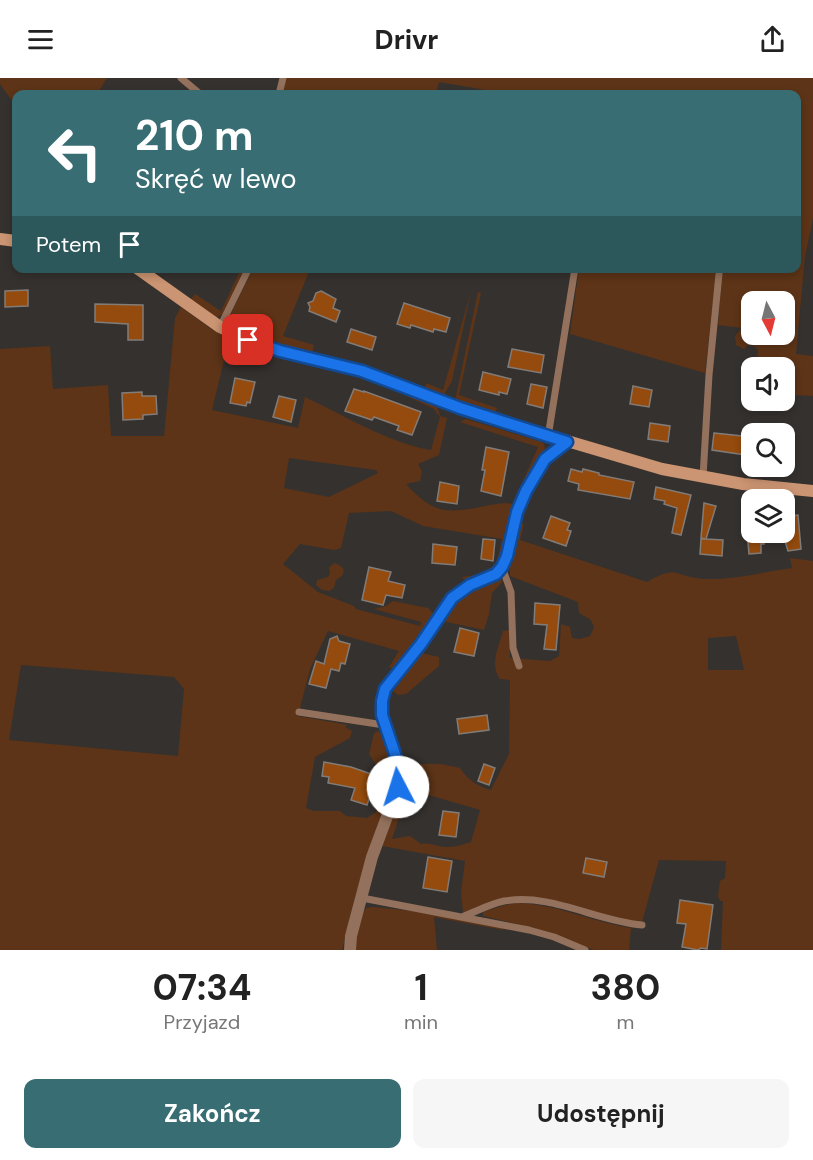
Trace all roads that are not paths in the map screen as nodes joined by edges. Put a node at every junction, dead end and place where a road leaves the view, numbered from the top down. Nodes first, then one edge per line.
1 (181, 78) edge
2 (195, 90) edge
3 (144, 273) edge
4 (247, 273) edge
5 (574, 273) edge
6 (719, 274) dead end
7 (220, 327) junction
8 (548, 437) junction
9 (567, 442) junction
10 (703, 478) junction
11 (813, 491) edge
12 (502, 567) junction
13 (519, 666) dead end
14 (299, 712) dead end
15 (384, 725) junction
16 (362, 898) junction
17 (464, 916) junction
18 (642, 925) dead end
19 (350, 950) edge
20 (585, 950) edge

1 - 2 lane
3 - 7 street
4 - 7 lane
5 - 8 lane
6 - 10 lane
7 - 8 street
8 - 9 street
9 - 10 street
9 - 12 street
10 - 11 street
12 - 13 lane
12 - 15 street
14 - 15 lane
15 - 16 street
16 - 17 lane
16 - 19 street
17 - 18 lane
17 - 20 lane

